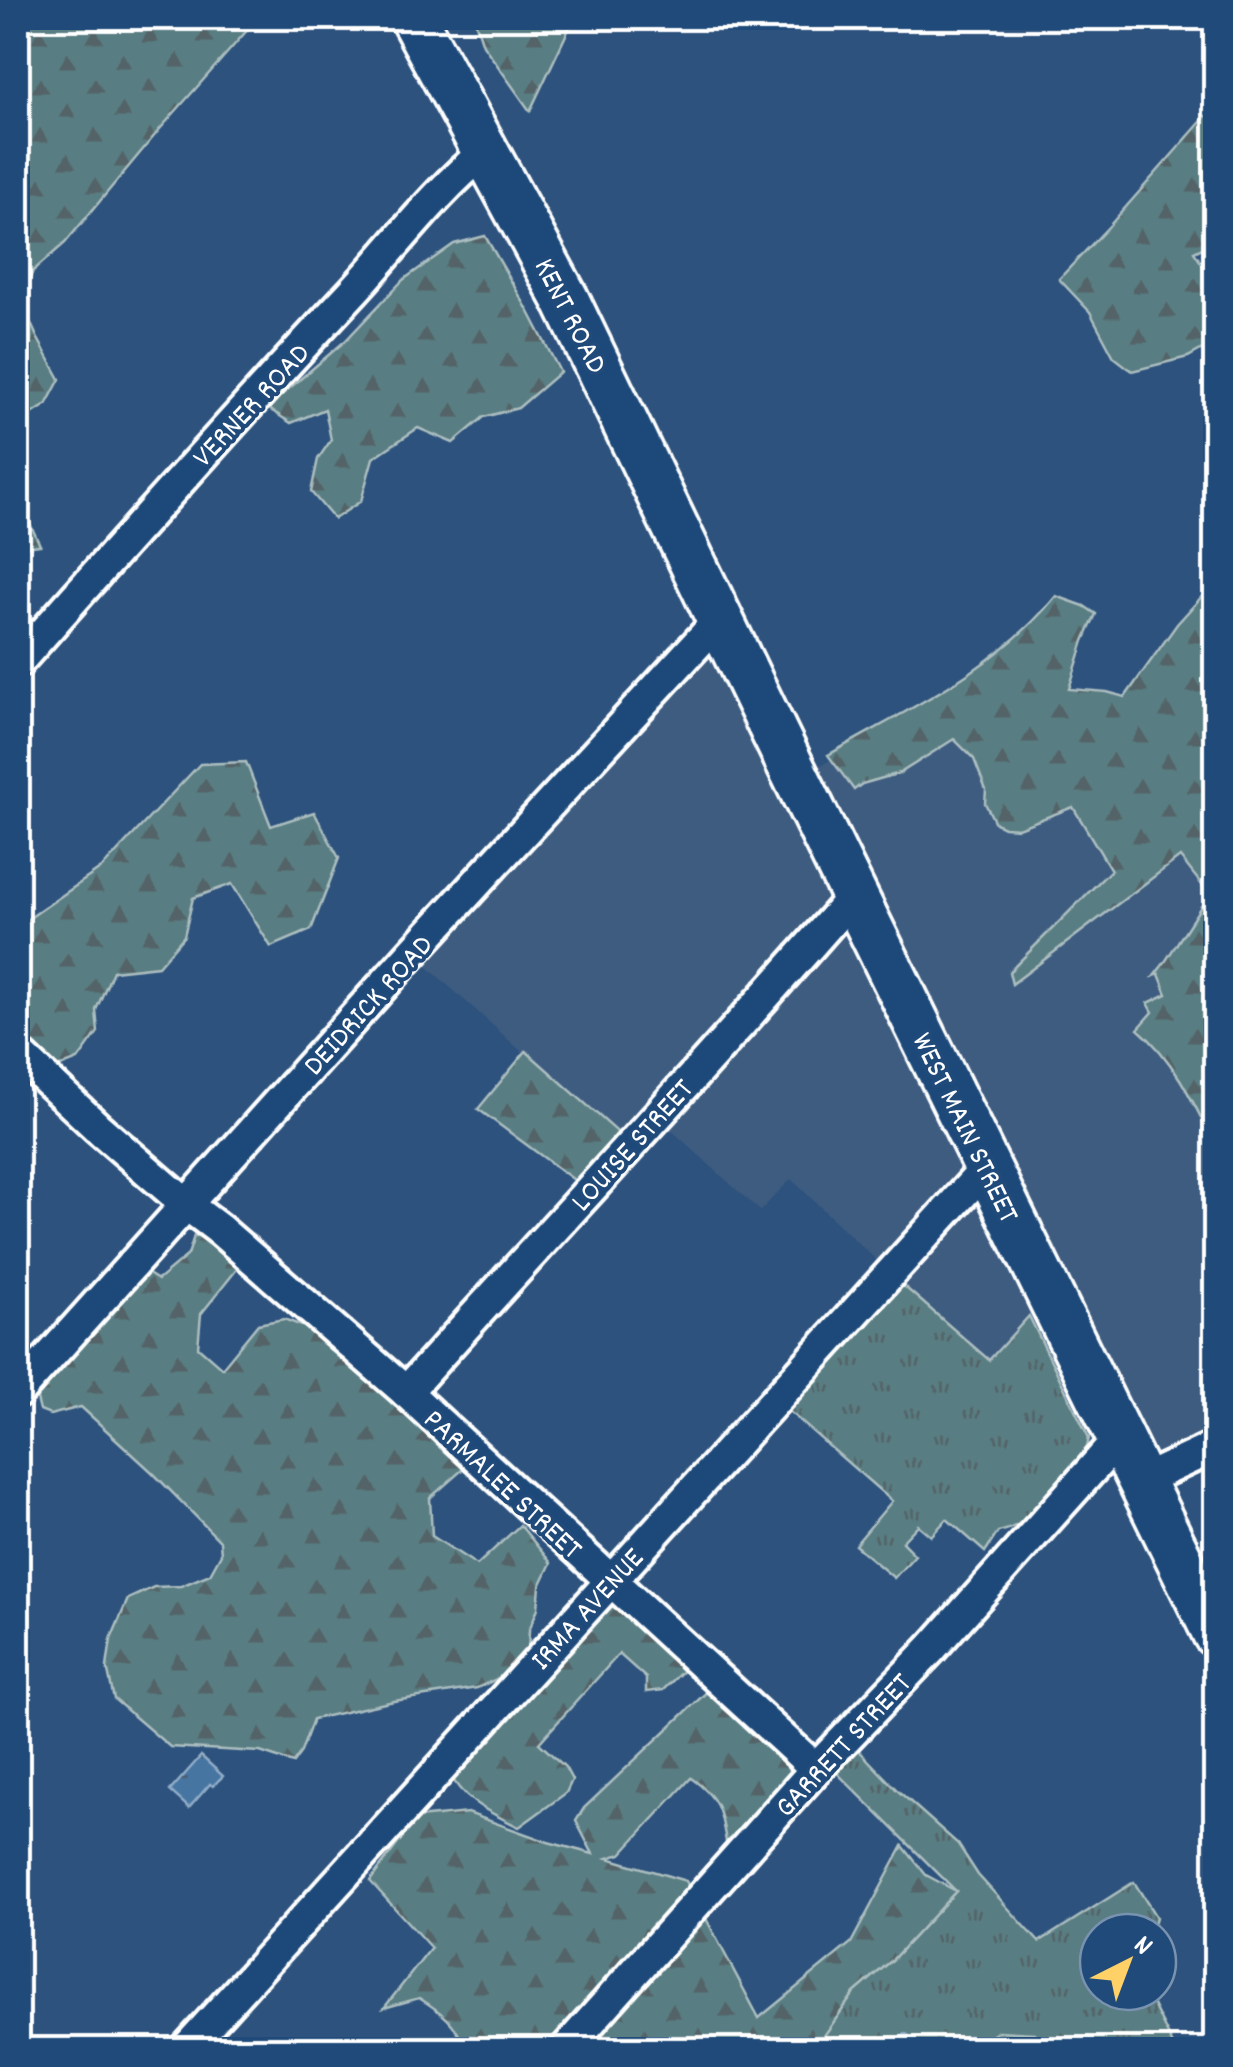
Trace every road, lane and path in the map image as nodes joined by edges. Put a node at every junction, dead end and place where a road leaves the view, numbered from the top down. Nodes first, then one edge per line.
1 (413, 18) edge
2 (486, 151) junction
3 (720, 618) junction
4 (18, 662) edge
5 (854, 895) junction
6 (18, 1053) edge
7 (987, 1167) junction
8 (187, 1205) junction
9 (18, 1392) edge
10 (406, 1392) junction
11 (1120, 1439) junction
12 (1216, 1446) edge
13 (1140, 1481) junction
14 (610, 1581) junction
15 (1216, 1634) edge
16 (816, 1769) junction
17 (185, 2050) edge
18 (565, 2050) edge

1 - 2 main road, KENT ROAD
2 - 3 main road, KENT ROAD
2 - 4 street, VERNER ROAD
3 - 5 main road, WEST MAIN STREET
3 - 8 street, DEIDRICK ROAD
5 - 7 main road, WEST MAIN STREET
5 - 10 street, LOUISE STREET
6 - 8 street, PARMALEE STREET
7 - 11 main road, WEST MAIN STREET
7 - 14 street, IRMA AVENUE
8 - 9 street, DEIDRICK ROAD
8 - 10 street, PARMALEE STREET
10 - 14 street, PARMALEE STREET
11 - 13 main road, WEST MAIN STREET
11 - 16 street, GARRETT STREET
12 - 13 street
13 - 15 main road, WEST MAIN STREET
14 - 16 street, PARMALEE STREET
14 - 17 street, IRMA AVENUE
16 - 18 street, GARRETT STREET

